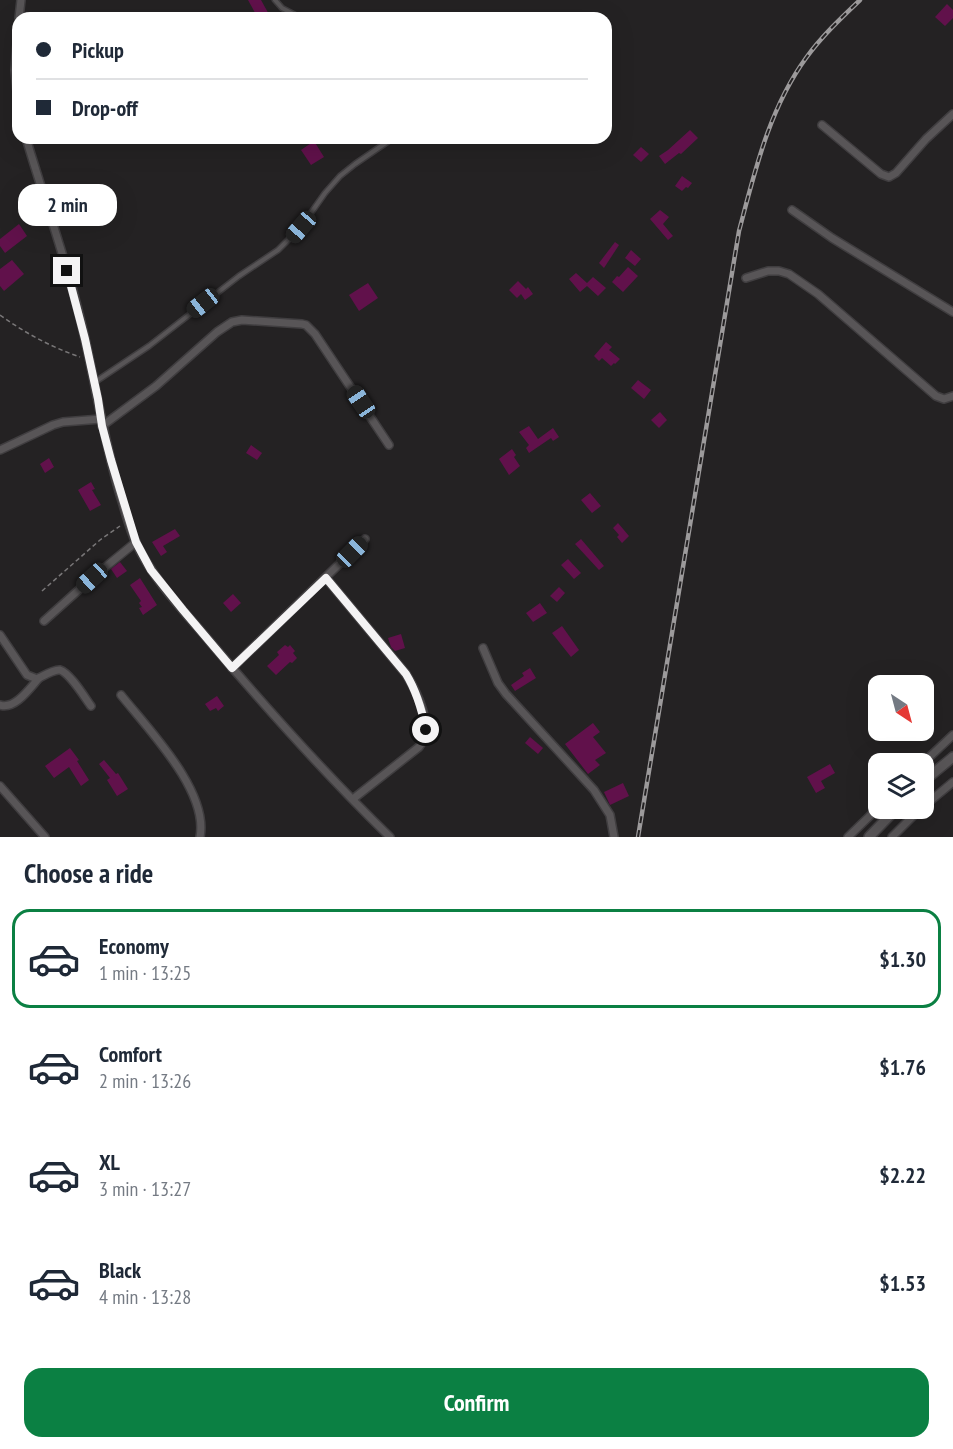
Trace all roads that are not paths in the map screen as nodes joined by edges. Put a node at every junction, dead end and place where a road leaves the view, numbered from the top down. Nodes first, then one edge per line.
1 (274, 0) edge
2 (290, 12) edge
3 (953, 114) edge
4 (822, 125) dead end
5 (28, 144) edge
6 (384, 144) edge
7 (792, 210) dead end
8 (746, 278) dead end
9 (953, 312) edge
10 (95, 382) junction
11 (953, 396) edge
12 (101, 423) junction
13 (389, 445) dead end
14 (0, 450) edge
15 (365, 538) dead end
16 (136, 542) junction
17 (326, 578) junction
18 (44, 621) dead end
19 (0, 635) edge
20 (483, 648) dead end
21 (232, 668) junction
22 (39, 678) junction
23 (121, 694) dead end
24 (0, 705) edge
25 (91, 706) dead end
26 (953, 735) edge
27 (934, 753) edge
28 (953, 757) edge
29 (934, 773) edge
30 (953, 782) edge
31 (0, 786) edge
32 (934, 798) edge
33 (353, 799) junction
34 (868, 818) edge
35 (886, 819) edge
36 (911, 819) edge
37 (45, 837) edge
38 (200, 837) edge
39 (390, 837) edge
40 (614, 837) edge
41 (848, 837) edge
42 (869, 837) edge
43 (892, 837) edge

1 - 2 lane
3 - 4 street
5 - 10 street
6 - 10 lane
7 - 9 street
8 - 11 street
10 - 12 street
12 - 13 street
12 - 14 street
12 - 16 street
15 - 17 street
16 - 18 street
16 - 21 street
17 - 21 street
17 - 33 street
19 - 22 street
20 - 40 street
21 - 33 street
22 - 24 street
22 - 25 street
23 - 38 street
26 - 27 street
28 - 29 main road
30 - 32 street
31 - 37 street
33 - 39 street
34 - 41 street
35 - 42 main road
36 - 43 street

